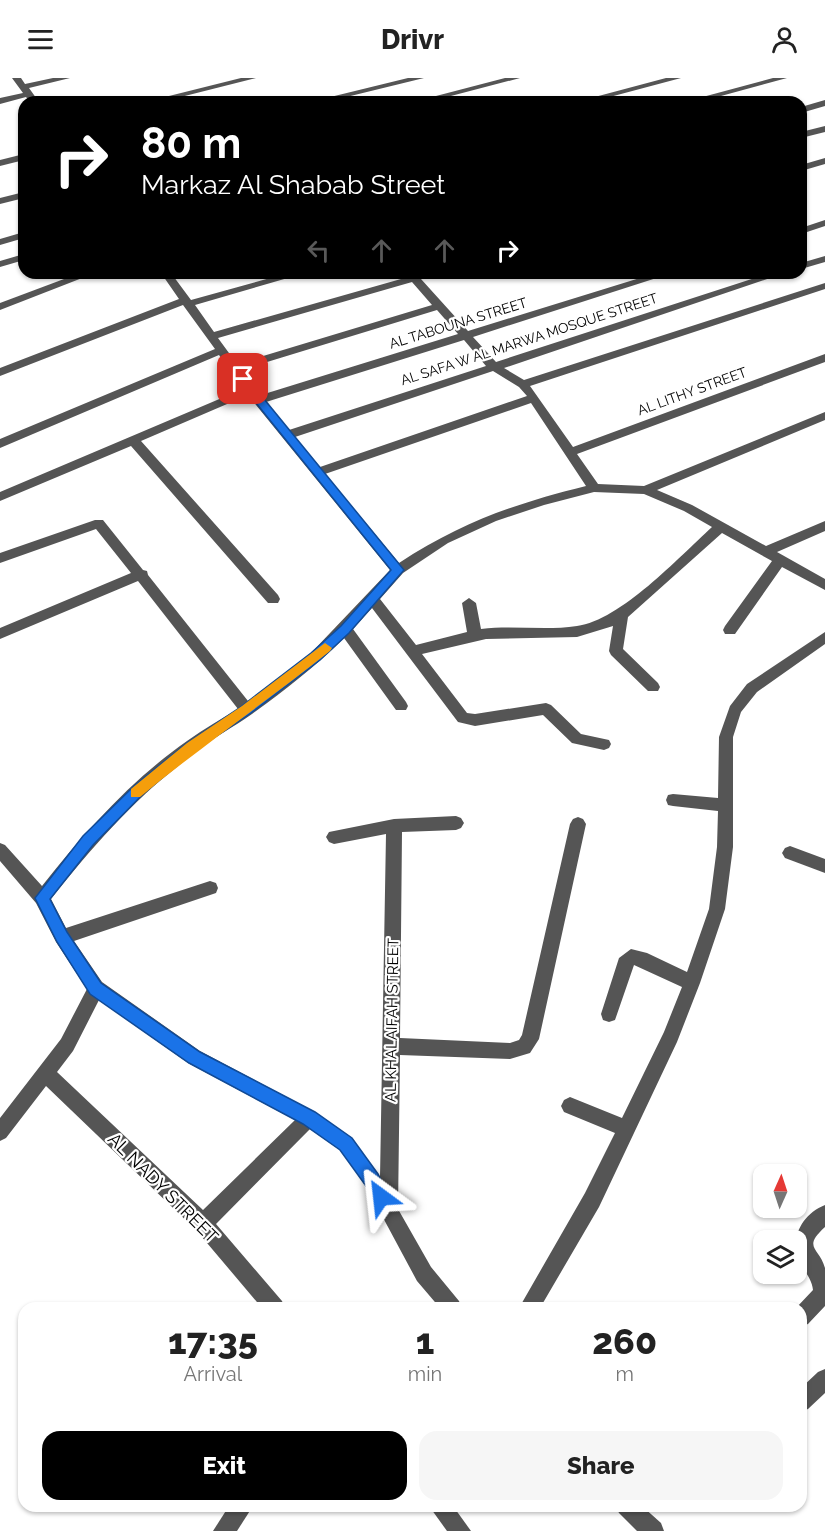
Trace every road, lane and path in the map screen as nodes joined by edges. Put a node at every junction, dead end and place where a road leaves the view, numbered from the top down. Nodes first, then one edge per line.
1 (16, 78) edge
2 (66, 78) edge
3 (252, 78) edge
4 (420, 78) edge
5 (516, 78) edge
6 (677, 78) edge
7 (783, 78) edge
8 (26, 90) junction
9 (30, 96) edge
10 (174, 96) edge
11 (340, 96) edge
12 (442, 96) edge
13 (604, 96) edge
14 (720, 96) edge
15 (0, 101) edge
16 (825, 103) edge
17 (807, 108) edge
18 (825, 129) edge
19 (807, 134) edge
20 (18, 158) edge
21 (825, 161) edge
22 (0, 163) edge
23 (807, 166) edge
24 (18, 196) edge
25 (0, 201) edge
26 (825, 223) edge
27 (807, 229) edge
28 (18, 237) edge
29 (0, 242) edge
30 (18, 259) edge
31 (825, 259) edge
32 (0, 264) edge
33 (807, 264) edge
34 (74, 279) edge
35 (172, 279) edge
36 (277, 279) edge
37 (399, 279) edge
38 (415, 279) edge
39 (648, 279) edge
40 (761, 279) edge
41 (825, 286) edge
42 (187, 302) junction
43 (439, 306) junction
44 (0, 307) edge
45 (211, 336) junction
46 (466, 336) junction
47 (221, 350) junction
48 (825, 358) edge
49 (493, 366) junction
50 (235, 368) junction
51 (0, 372) edge
52 (523, 384) junction
53 (254, 395) junction
54 (534, 398) junction
55 (825, 416) edge
56 (287, 435) junction
57 (133, 440) junction
58 (0, 444) edge
59 (570, 452) junction
60 (317, 472) junction
61 (594, 488) junction
62 (645, 490) junction
63 (0, 497) edge
64 (825, 526) edge
65 (721, 527) junction
66 (765, 552) junction
67 (0, 558) edge
68 (779, 561) junction
69 (398, 570) junction
70 (142, 574) junction
71 (825, 585) edge
72 (273, 599) dead end
73 (373, 599) junction
74 (469, 603) dead end
75 (622, 615) junction
76 (345, 629) junction
77 (730, 630) dead end
78 (0, 634) edge
79 (475, 636) junction
80 (825, 638) edge
81 (412, 652) junction
82 (653, 687) dead end
83 (401, 706) dead end
84 (247, 710) junction
85 (604, 744) dead end
86 (673, 800) dead end
87 (725, 805) junction
88 (456, 823) dead end
89 (578, 824) dead end
90 (394, 826) junction
91 (334, 837) dead end
92 (0, 850) edge
93 (789, 853) dead end
94 (825, 866) edge
95 (210, 888) dead end
96 (42, 898) junction
97 (62, 937) junction
98 (692, 983) junction
99 (96, 988) junction
100 (609, 1014) dead end
101 (391, 1046) junction
102 (45, 1073) junction
103 (570, 1106) dead end
104 (309, 1118) junction
105 (626, 1129) junction
106 (0, 1132) edge
107 (389, 1214) junction
108 (825, 1214) edge
109 (202, 1223) junction
110 (270, 1302) edge
111 (447, 1302) edge
112 (532, 1302) edge
113 (807, 1310) edge
114 (825, 1379) edge
115 (807, 1396) edge
116 (238, 1512) edge
117 (445, 1512) edge
118 (636, 1512) edge
119 (224, 1531) edge
120 (460, 1531) edge
121 (653, 1531) edge

1 - 8 street
2 - 8 street
3 - 10 street
4 - 11 street
5 - 12 street
6 - 13 street
7 - 14 street
8 - 9 street
8 - 15 street
16 - 17 street
18 - 19 street
20 - 22 street
21 - 23 street
24 - 25 street
26 - 27 street
28 - 29 street
30 - 32 street
31 - 33 street
34 - 44 street
35 - 42 street
36 - 42 street
37 - 45 street
38 - 43 street
39 - 46 street, AL TABOUNA STREET
40 - 49 street, AL SAFA W AL MARWA MOSQUE STREET
41 - 52 street
42 - 45 street
42 - 51 street
43 - 46 street
43 - 50 street
45 - 47 street
46 - 49 street
46 - 53 street, AL TABOUNA STREET
47 - 50 street
47 - 58 street
48 - 59 street, AL LITHY STREET
49 - 52 street
49 - 56 street, AL SAFA W AL MARWA MOSQUE STREET
50 - 53 street
52 - 54 street
53 - 56 street
53 - 57 street, AL TABOUNA STREET
54 - 59 street
54 - 60 street
55 - 62 street
56 - 60 street
57 - 63 street, AL TABOUNA STREET
57 - 72 street
59 - 61 street
60 - 69 street
61 - 62 street
61 - 69 street
62 - 65 street
64 - 66 street
65 - 66 street
65 - 75 street
66 - 68 street
67 - 70 street
68 - 71 street
68 - 77 street
69 - 73 street
70 - 78 street
70 - 84 street
73 - 76 street
73 - 81 street
74 - 79 street
75 - 79 street
75 - 82 street
76 - 83 street
76 - 84 street
79 - 81 street
80 - 87 street
81 - 85 street
84 - 96 street
86 - 87 street
87 - 98 street
88 - 90 street
89 - 101 street
90 - 91 street
90 - 101 street, AL KHALAIFAH STREET
92 - 96 street
93 - 94 street
95 - 97 street
96 - 97 street
97 - 99 street
98 - 100 street
98 - 105 street
99 - 102 street
99 - 104 street
101 - 107 street, AL KHALAIFAH STREET
102 - 106 street
102 - 109 street, AL NADY STREET
103 - 105 street
104 - 107 street
104 - 109 street
105 - 112 street
107 - 111 street
108 - 113 street
109 - 110 street, AL NADY STREET
114 - 115 street
116 - 119 street
117 - 120 street
118 - 121 street

